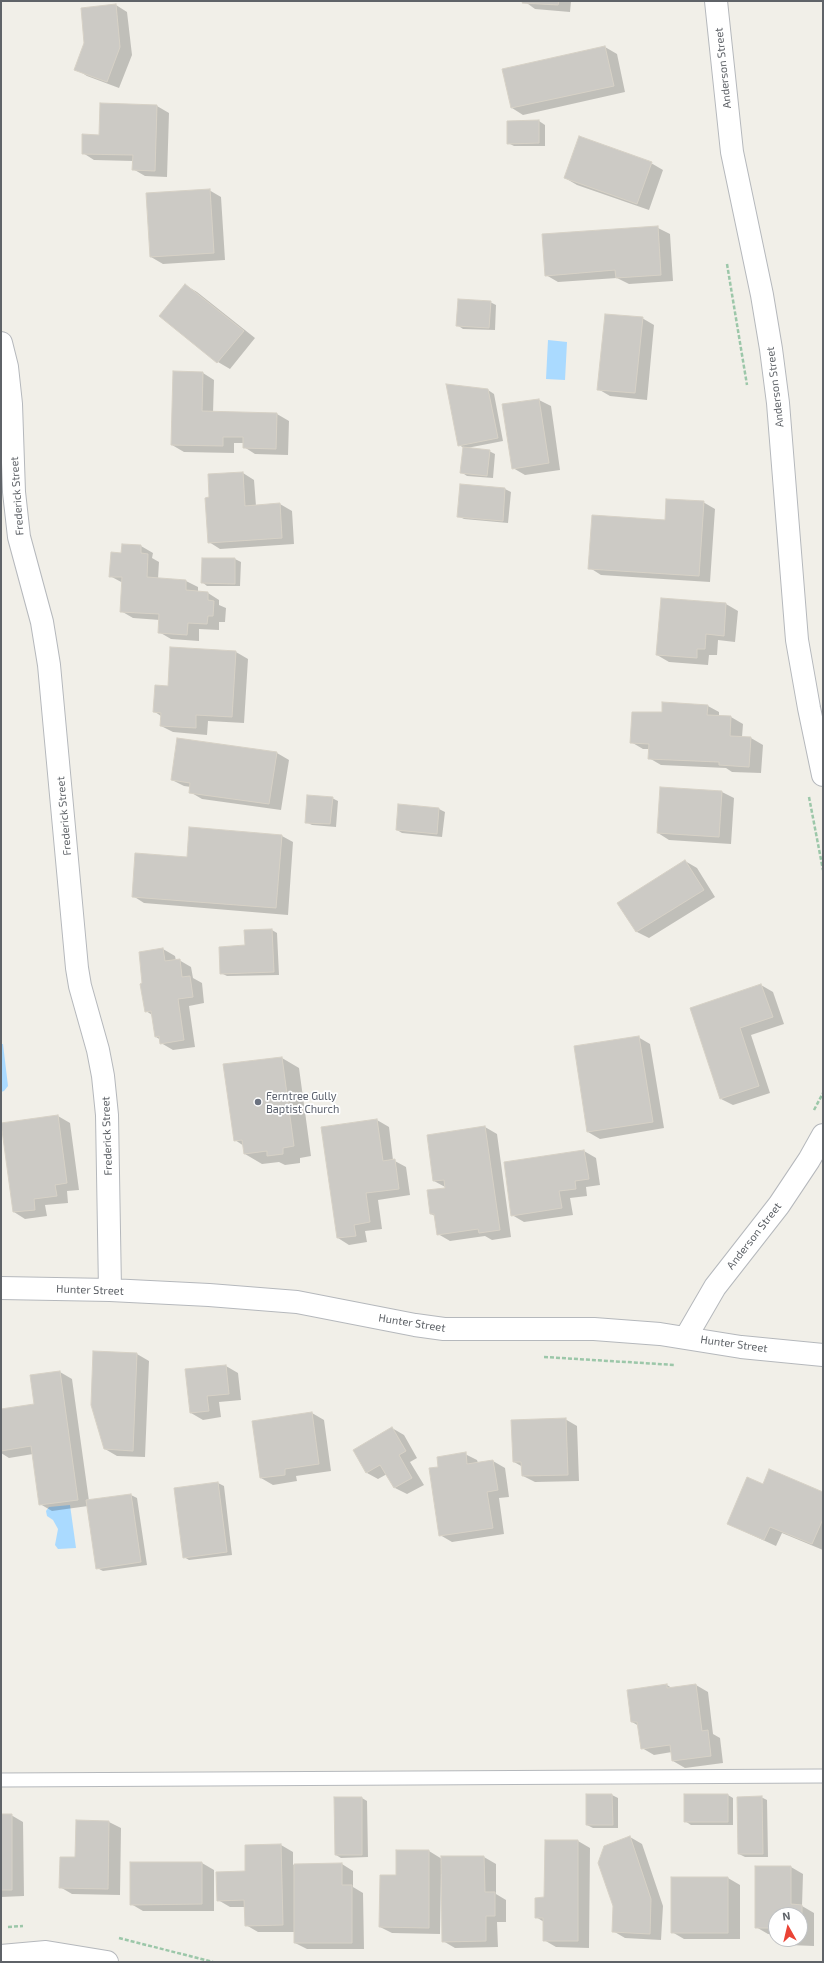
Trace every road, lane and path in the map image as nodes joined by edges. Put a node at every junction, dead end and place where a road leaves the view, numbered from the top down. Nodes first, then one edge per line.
1 (716, 1) edge
2 (1, 343) edge
3 (823, 775) edge
4 (823, 1135) edge
5 (1, 1288) edge
6 (110, 1290) junction
7 (686, 1337) junction
8 (823, 1355) edge
9 (823, 1776) edge
10 (1, 1780) edge
11 (1, 1956) edge
12 (107, 1962) edge

1 - 3 street, Anderson Street
2 - 6 street, Frederick Street
4 - 7 street, Anderson Street
5 - 6 street, Hunter Street
6 - 7 street, Hunter Street
7 - 8 street, Hunter Street
9 - 10 lane
11 - 12 street

